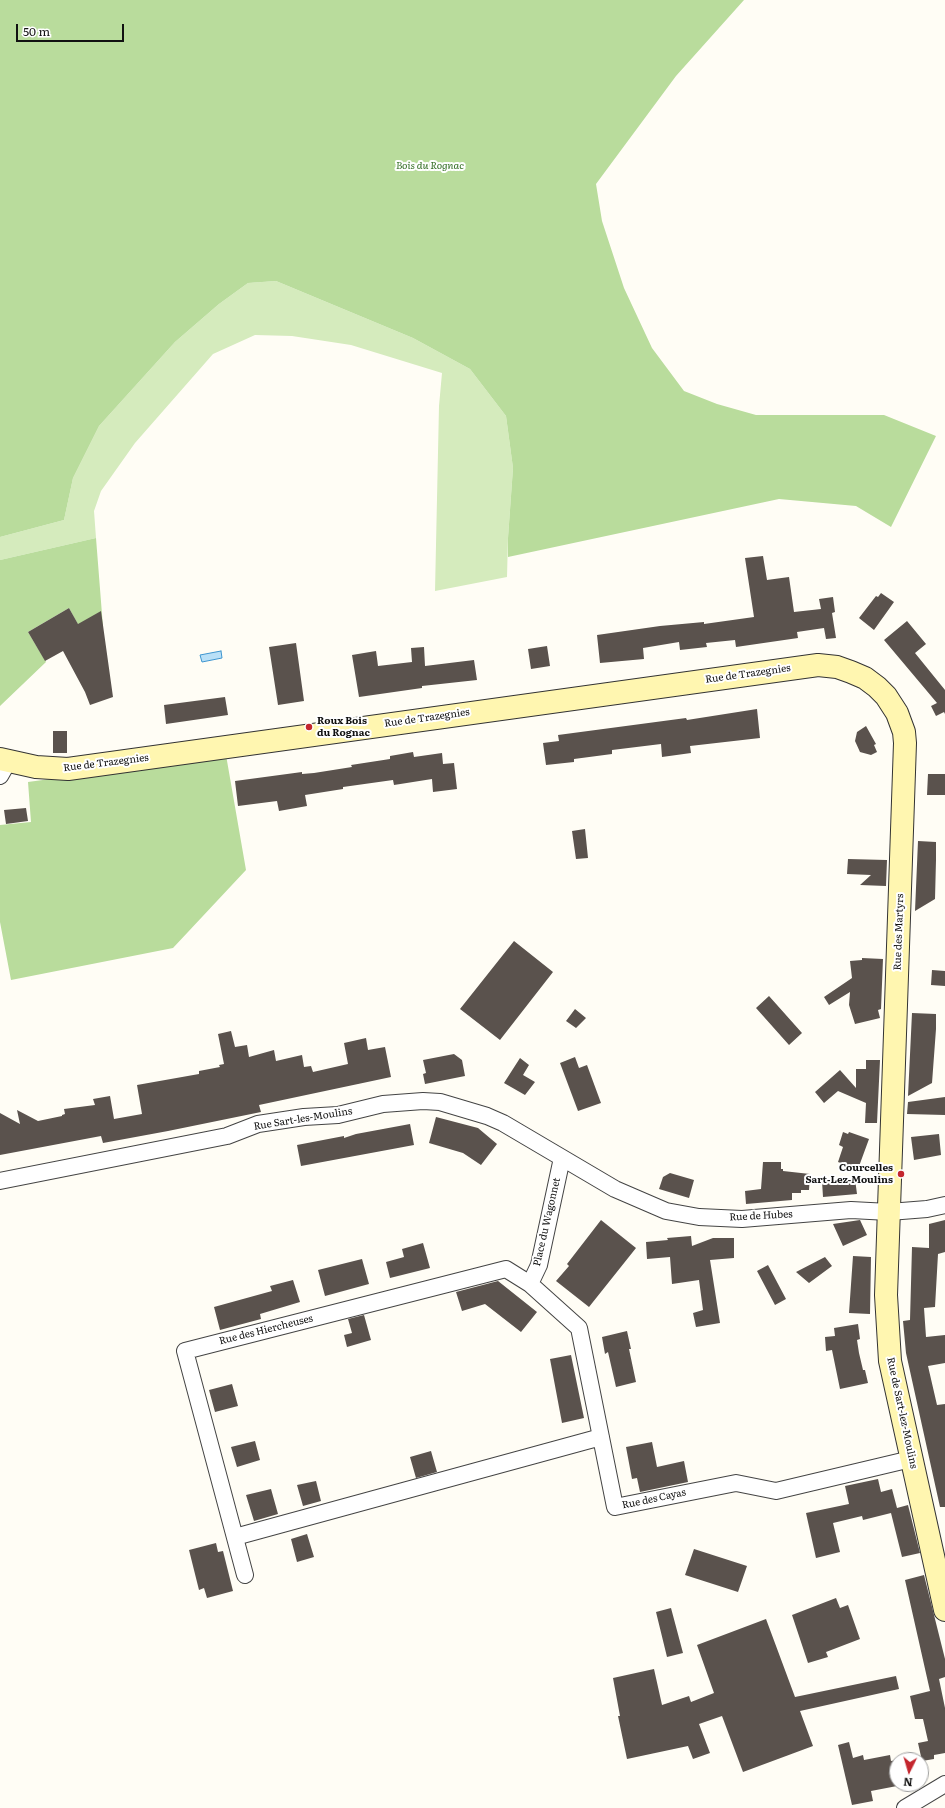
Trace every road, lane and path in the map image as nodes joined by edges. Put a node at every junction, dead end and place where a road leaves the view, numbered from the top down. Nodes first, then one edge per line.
1 (854, 673) joint
2 (3, 766) edge
3 (562, 1158) junction
4 (0, 1181) edge
5 (635, 1199) joint
6 (945, 1205) edge
7 (889, 1212) junction
8 (530, 1284) junction
9 (601, 1437) junction
10 (911, 1459) junction
11 (235, 1537) junction
12 (245, 1575) dead end
13 (945, 1610) edge
14 (945, 1784) edge
15 (905, 1808) edge

1 - 2 main road, Rue de Trazegnies
1 - 7 main road, Rue des Martyrs
3 - 4 street, Rue Sart-les-Moulins
3 - 5 street, Rue Sart-les-Moulins
3 - 8 street, Place du Wagonnet
5 - 7 street, Rue de Hubes
6 - 7 street, Rue de Hubes
7 - 10 main road, Rue de Sart-lez-Moulins
8 - 9 street, Rue des Cayas
8 - 11 street, Rue des Hiercheuses
9 - 10 street, Rue des Cayas
9 - 11 street
10 - 13 main road, Rue de Sart-lez-Moulins
11 - 12 street, Rue des Hiercheuses
14 - 15 street

